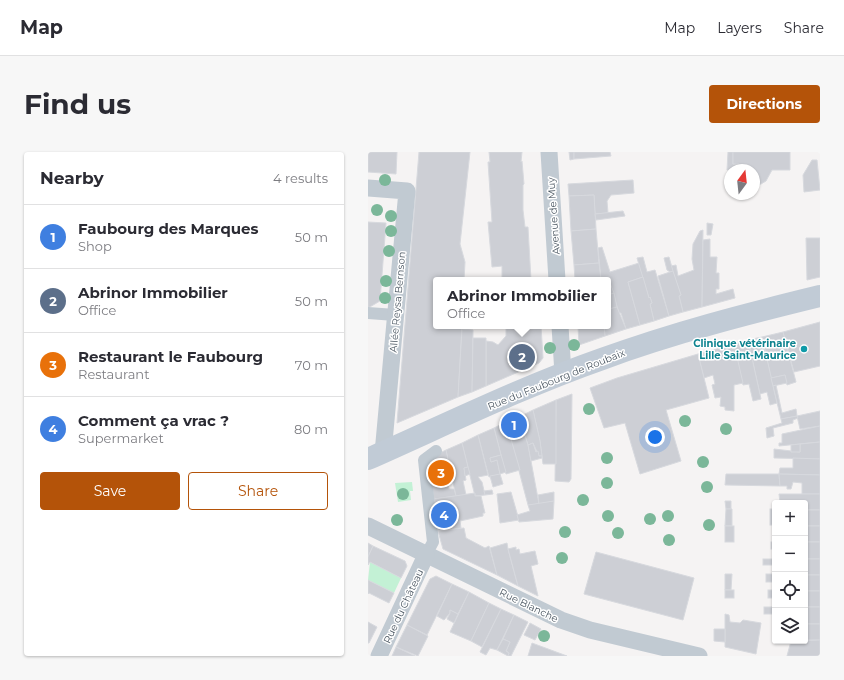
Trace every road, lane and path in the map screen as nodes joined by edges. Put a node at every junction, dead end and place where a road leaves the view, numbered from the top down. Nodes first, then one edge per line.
1 (549, 152) edge
2 (368, 188) edge
3 (557, 277) edge
4 (820, 296) edge
5 (368, 313) edge
6 (396, 315) junction
7 (560, 329) edge
8 (563, 374) junction
9 (436, 451) dead end
10 (375, 456) edge
11 (368, 526) edge
12 (426, 555) junction
13 (378, 656) edge
14 (699, 656) edge

1 - 3 street, Avenue de Muy
2 - 6 street, Allée Reysa Bernson
4 - 8 main road, Rue du Faubourg de Roubaix
5 - 6 street
6 - 10 street, Allée Reysa Bernson
7 - 8 street
8 - 10 main road, Rue du Faubourg de Roubaix
9 - 12 street
11 - 12 street, Rue Blanche
12 - 13 street, Rue du Château
12 - 14 street, Rue Blanche

